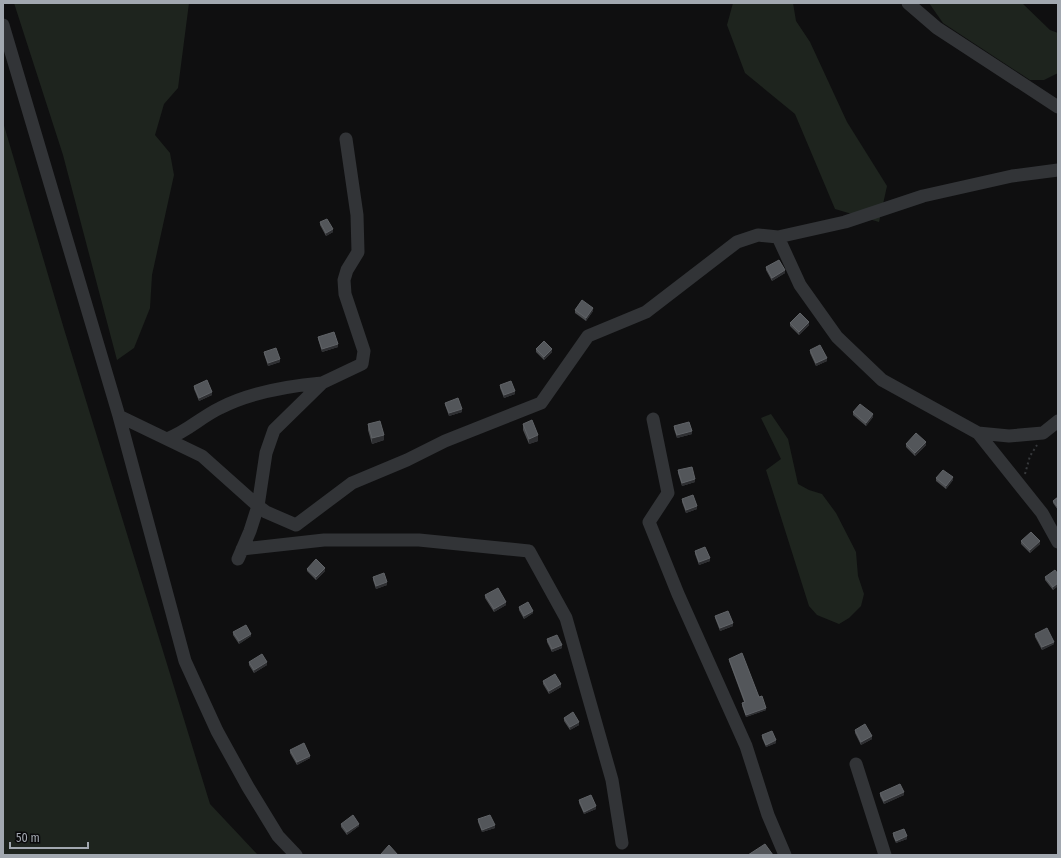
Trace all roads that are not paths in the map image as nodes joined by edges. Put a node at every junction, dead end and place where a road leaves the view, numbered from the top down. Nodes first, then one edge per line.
1 (908, 3) edge
2 (918, 3) edge
3 (3, 25) edge
4 (937, 28) junction
5 (1058, 107) edge
6 (346, 139) dead end
7 (1058, 170) edge
8 (778, 237) junction
9 (322, 384) junction
10 (120, 416) junction
11 (653, 419) dead end
12 (1058, 420) edge
13 (978, 433) junction
14 (167, 439) junction
15 (258, 506) junction
16 (1056, 535) edge
17 (856, 764) dead end
18 (622, 843) dead end
19 (296, 855) edge
20 (785, 855) edge
21 (885, 855) edge

1 - 4 street
2 - 4 street
3 - 10 street
4 - 5 street
6 - 9 street
7 - 8 street
8 - 13 street
8 - 15 street
9 - 14 street
9 - 15 street
10 - 14 street
10 - 19 street
11 - 20 street
12 - 13 street
13 - 16 street
14 - 15 street
15 - 18 street
17 - 21 street

